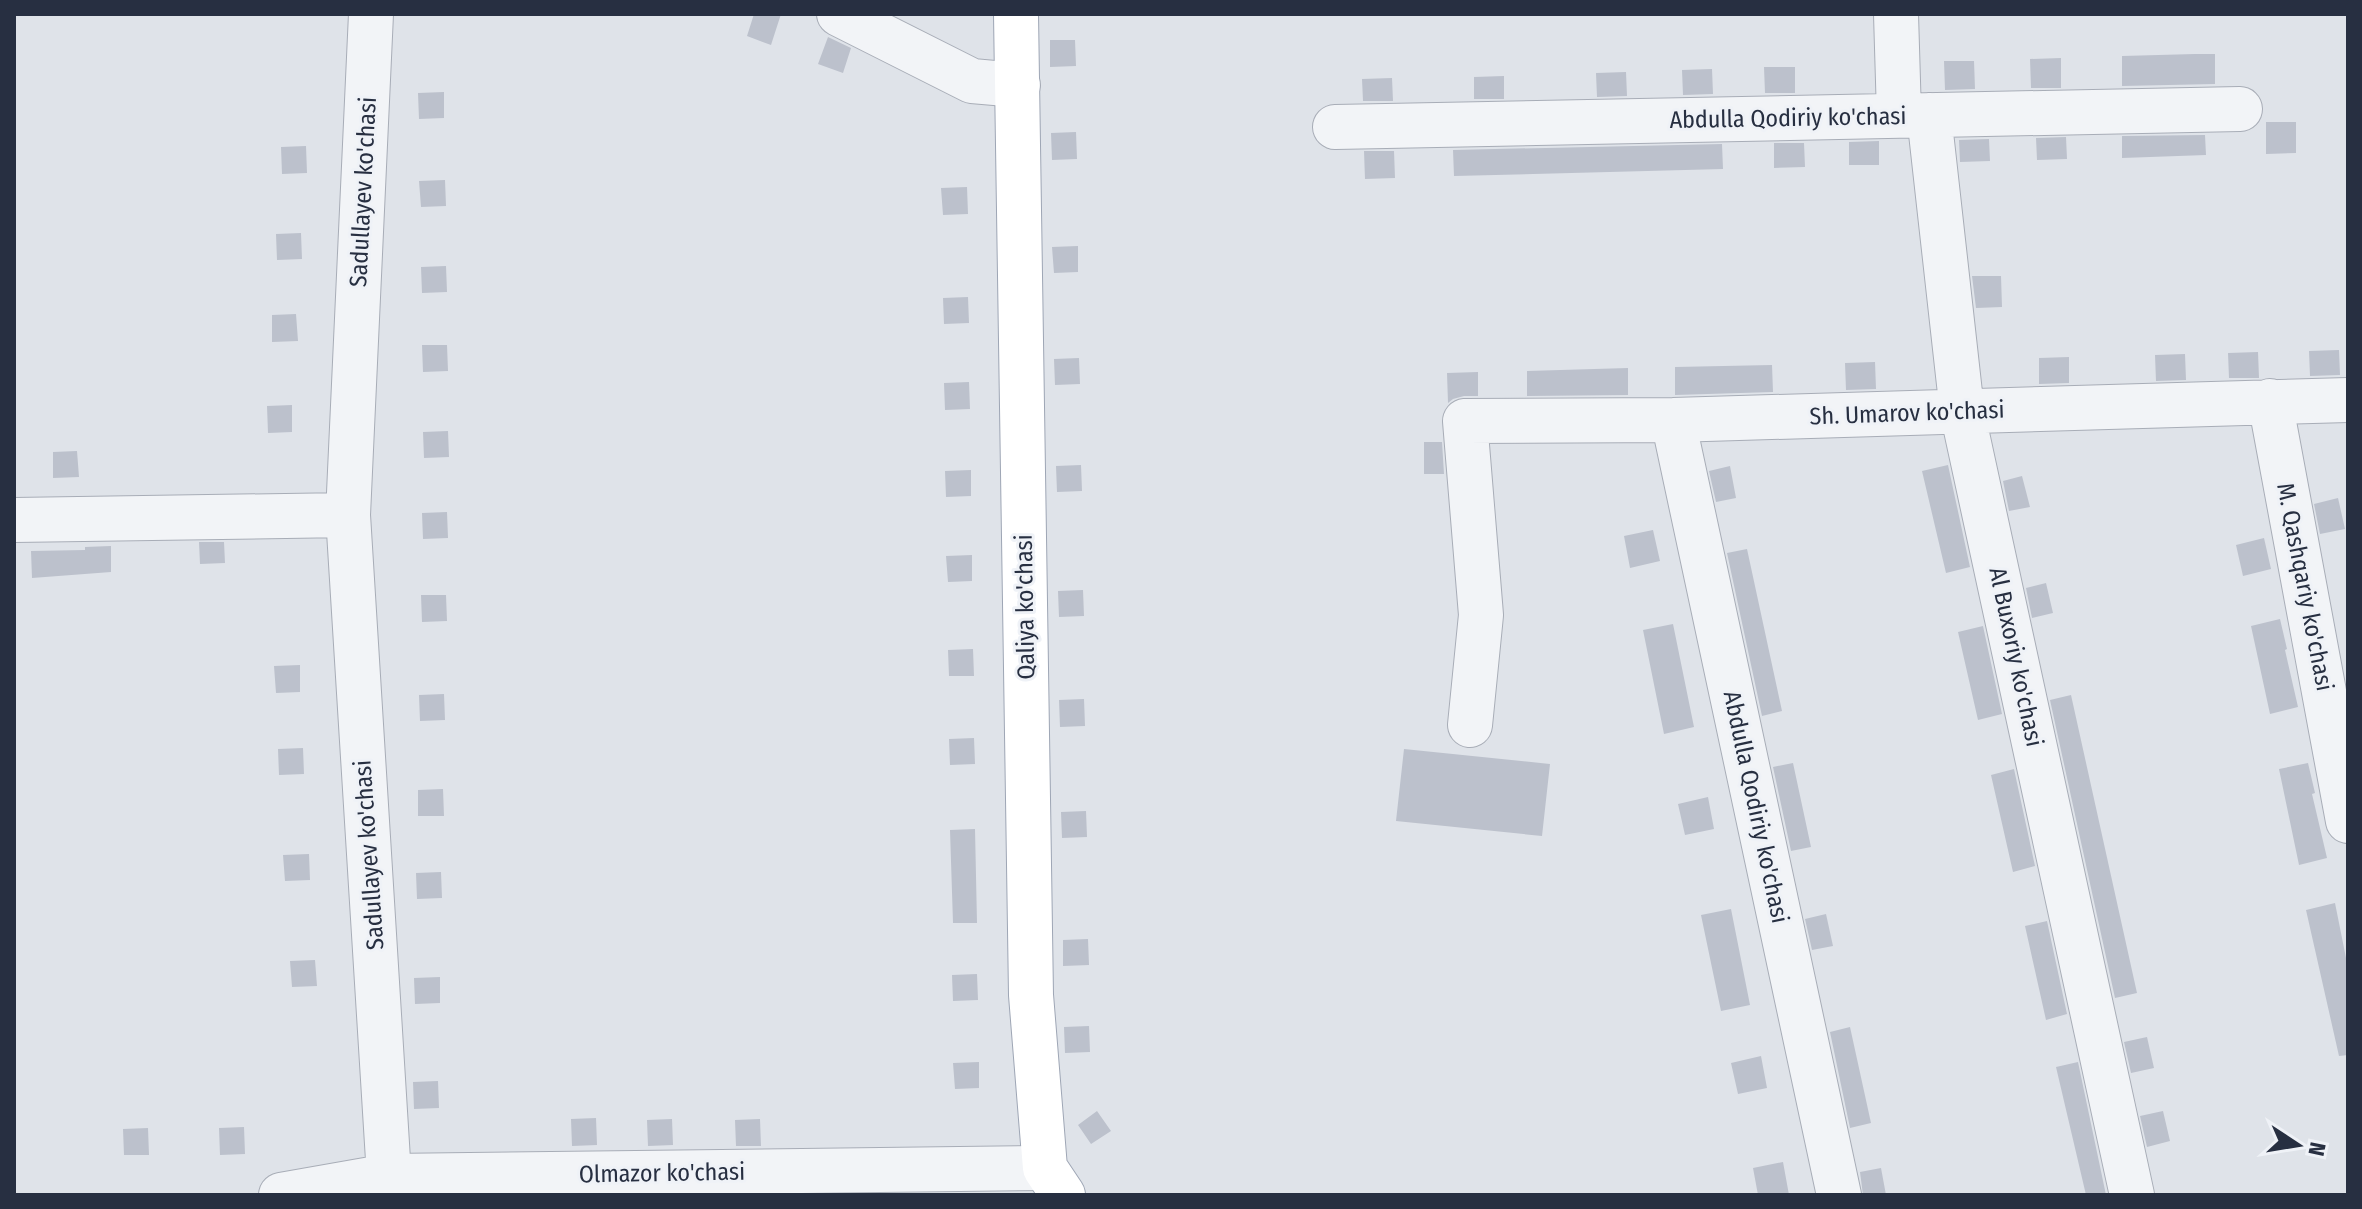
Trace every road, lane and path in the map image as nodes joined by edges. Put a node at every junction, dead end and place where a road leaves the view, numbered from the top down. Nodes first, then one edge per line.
1 (371, 14) edge
2 (839, 14) edge
3 (1016, 14) edge
4 (1896, 14) edge
5 (1018, 85) junction
6 (2240, 109) dead end
7 (1914, 115) junction
8 (1335, 127) dead end
9 (2348, 400) edge
10 (2270, 401) junction
11 (1962, 411) junction
12 (1673, 420) junction
13 (348, 515) junction
14 (14, 520) edge
15 (1470, 725) dead end
16 (2348, 821) edge
17 (1054, 1181) edge
18 (388, 1186) edge
19 (281, 1195) edge
20 (1839, 1195) edge
21 (2132, 1195) edge

1 - 13 street, Sadullayev ko'chasi
2 - 5 street
3 - 5 main road, Qaliya ko'chasi
4 - 7 street, Al Buxoriy ko'chasi
5 - 17 main road, Qaliya ko'chasi
6 - 7 street, Abdulla Qodiriy ko'chasi
7 - 8 street, Abdulla Qodiriy ko'chasi
7 - 11 street, Al Buxoriy ko'chasi
9 - 10 street, Sh. Umarov ko'chasi
10 - 11 street, Sh. Umarov ko'chasi
10 - 16 street, M. Qashqariy ko'chasi
11 - 12 street, Sh. Umarov ko'chasi
11 - 21 street, Al Buxoriy ko'chasi
12 - 15 street, Sh. Umarov ko'chasi
12 - 20 street, Abdulla Qodiriy ko'chasi
13 - 14 street
13 - 18 street, Sadullayev ko'chasi
17 - 18 street, Olmazor ko'chasi
18 - 19 street, Olmazor ko'chasi

